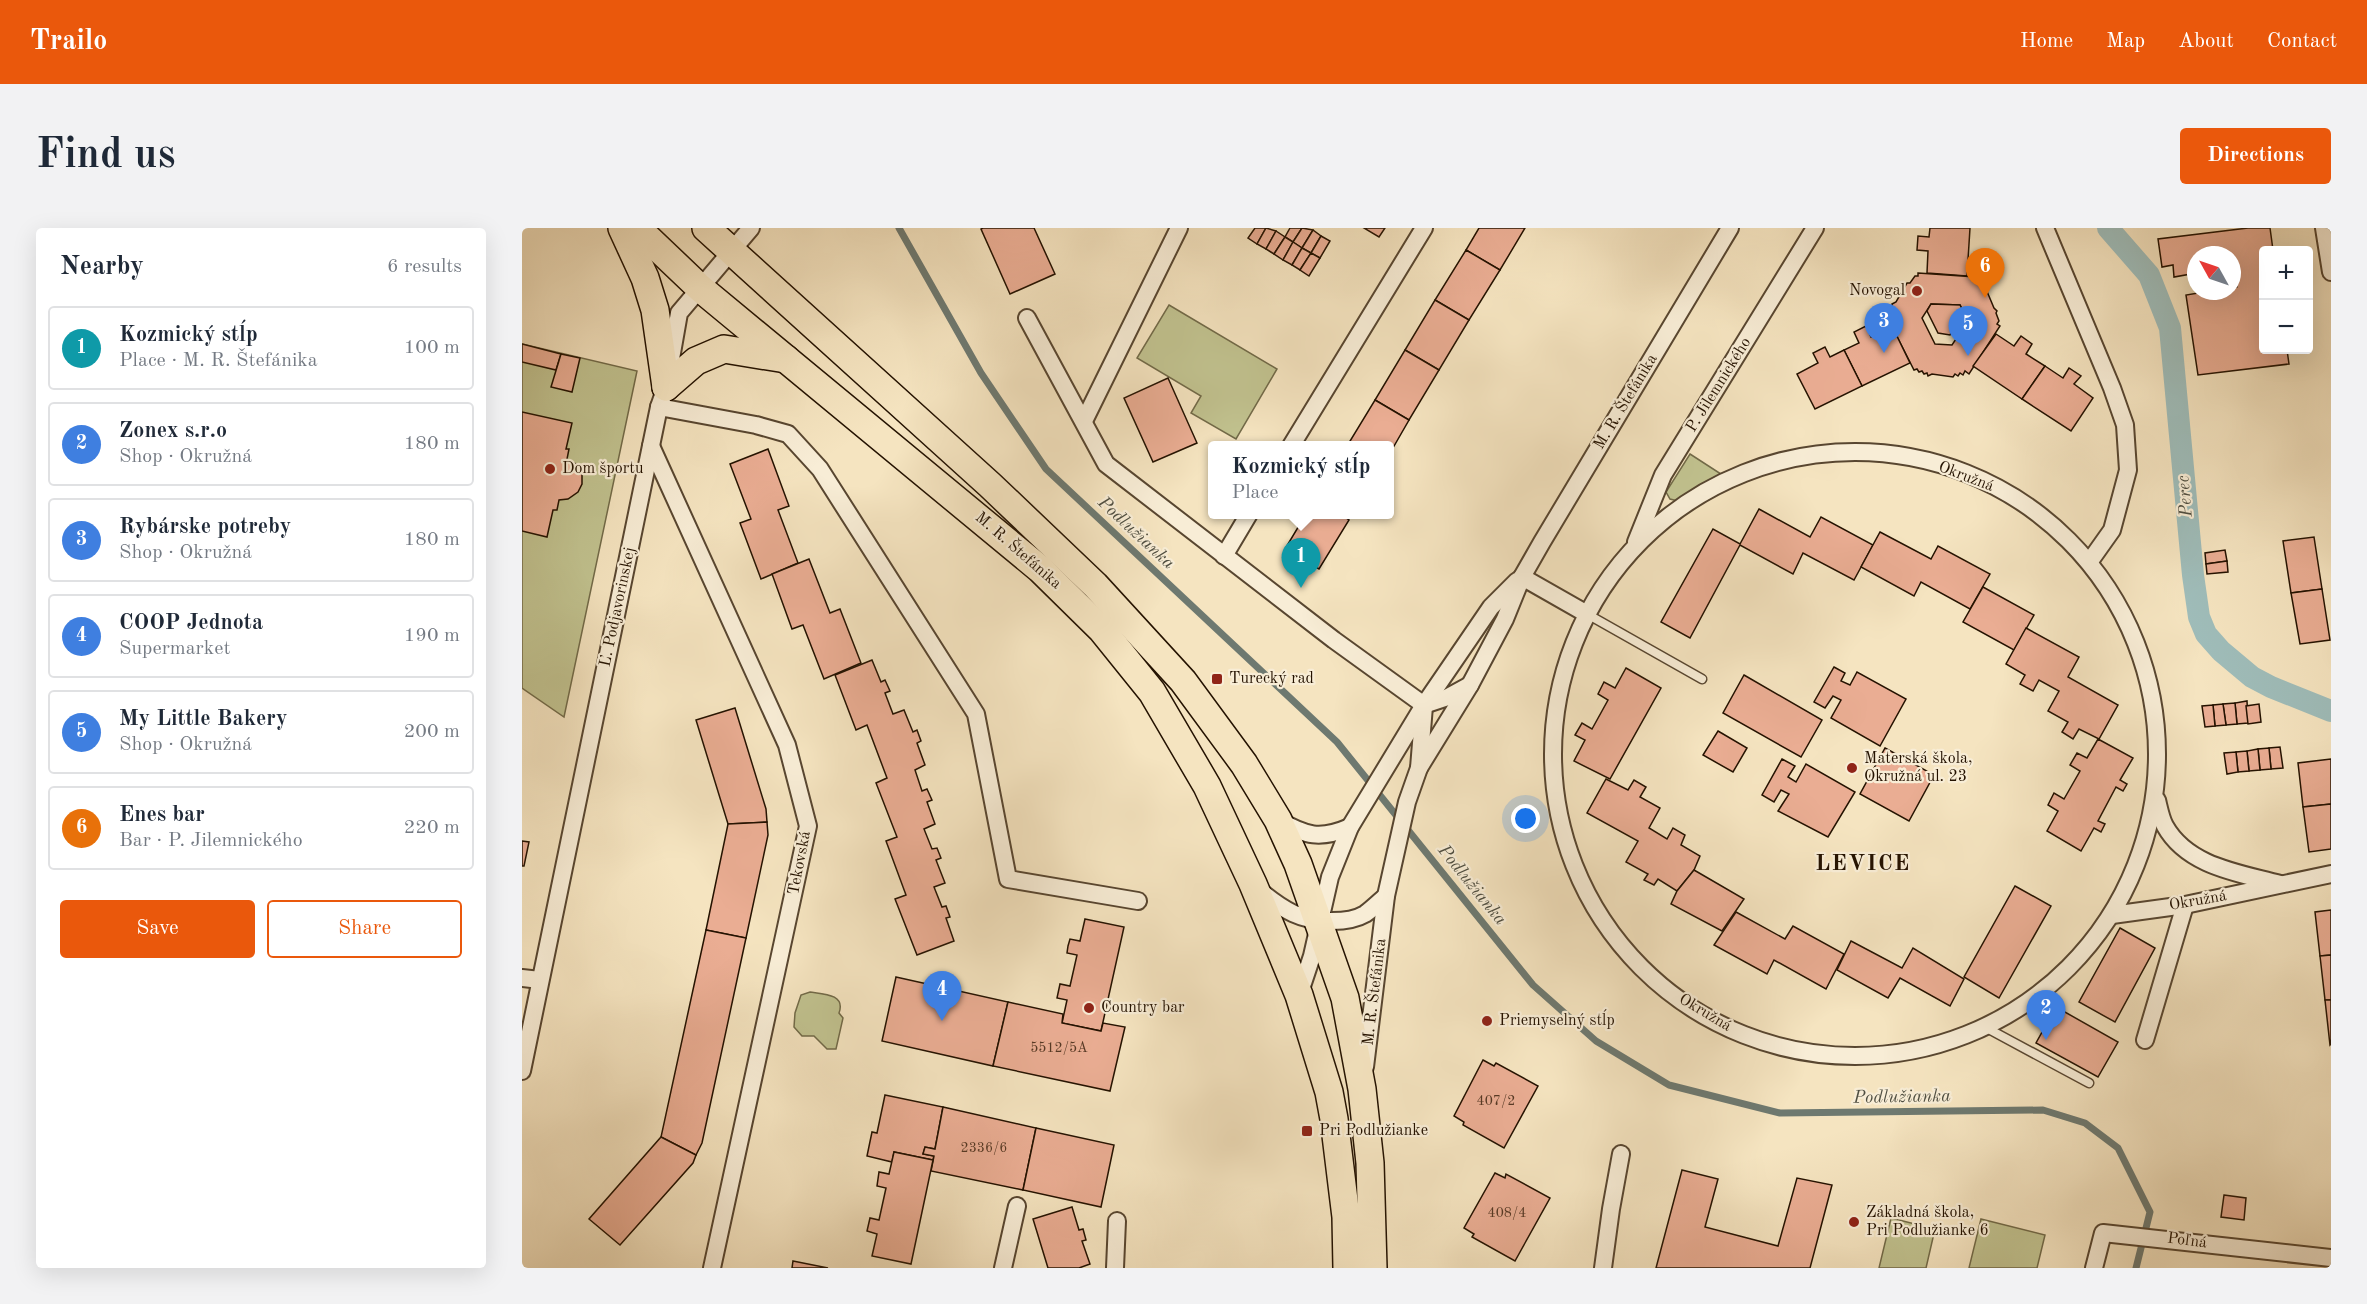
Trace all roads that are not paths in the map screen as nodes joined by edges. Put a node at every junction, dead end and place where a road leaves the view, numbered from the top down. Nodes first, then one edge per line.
1 (622, 228) edge
2 (637, 228) edge
3 (706, 228) edge
4 (751, 228) edge
5 (1179, 228) edge
6 (1424, 228) edge
7 (1730, 228) edge
8 (1815, 228) edge
9 (2045, 228) edge
10 (2324, 228) edge
11 (732, 253) junction
12 (2331, 272) edge
13 (700, 288) junction
14 (1027, 318) dead end
15 (788, 359) junction
16 (663, 397) junction
17 (1084, 422) junction
18 (1294, 441) edge
19 (651, 446) junction
20 (1246, 519) edge
21 (1634, 547) junction
22 (1224, 556) junction
23 (2090, 561) junction
24 (1522, 576) junction
25 (1587, 614) junction
26 (1702, 679) dead end
27 (1470, 685) junction
28 (1424, 705) junction
29 (1419, 768) junction
30 (2156, 798) junction
31 (1278, 820) junction
32 (1350, 827) junction
33 (2331, 874) edge
34 (1253, 884) junction
35 (2283, 885) junction
36 (1386, 896) junction
37 (1138, 902) dead end
38 (2186, 904) junction
39 (2112, 915) junction
40 (1320, 922) junction
41 (522, 978) edge
42 (540, 980) junction
43 (1299, 996) junction
44 (1983, 1026) junction
45 (2145, 1040) dead end
46 (522, 1071) edge
47 (2089, 1083) dead end
48 (1362, 1089) junction
49 (1621, 1154) dead end
50 (1017, 1206) dead end
51 (1117, 1221) dead end
52 (2331, 1258) edge
53 (712, 1268) edge
54 (1003, 1268) edge
55 (1115, 1268) edge
56 (1347, 1268) edge
57 (1373, 1268) edge
58 (1603, 1268) edge
59 (2094, 1268) edge

1 - 16 main road
2 - 13 main road
3 - 11 main road
4 - 11 street, Ľ. Podjavorinskej
5 - 17 street
6 - 18 street
7 - 24 street, M. R. Štefánika
8 - 21 street, P. Jilemnického
9 - 23 street
10 - 12 street
11 - 13 street, Ľ. Podjavorinskej
11 - 31 main road, M. R. Štefánika
13 - 15 main road, M. R. Štefánika
13 - 16 street, Ľ. Podjavorinskej
14 - 17 street
15 - 16 main road
15 - 34 main road, M. R. Štefánika
16 - 19 street, Ľ. Podjavorinskej
16 - 37 street
17 - 22 street
19 - 42 street, Ľ. Podjavorinskej
19 - 53 street, Tekovská
20 - 22 street
21 - 23 street, Okružná
21 - 25 street, Okružná
22 - 28 street
23 - 30 street, Okružná
24 - 25 street
24 - 27 street, M. R. Štefánika
24 - 28 street, M. R. Štefánika
25 - 26 lane
25 - 44 street, Okružná
27 - 28 street
27 - 29 street, M. R. Štefánika
28 - 29 street, M. R. Štefánika
28 - 32 street, M. R. Štefánika
29 - 36 street, M. R. Štefánika
30 - 35 street, Okružná
30 - 39 street, Okružná
31 - 32 street
31 - 40 main road, M. R. Štefánika
32 - 40 street, M. R. Štefánika
33 - 35 street, Okružná
34 - 40 street, M. R. Štefánika
34 - 43 main road, M. R. Štefánika
35 - 38 street, Okružná
36 - 40 street, M. R. Štefánika
36 - 48 street, M. R. Štefánika
38 - 39 street, Okružná
38 - 45 street
39 - 44 street, Okružná
40 - 43 street, M. R. Štefánika
40 - 48 main road, M. R. Štefánika
41 - 42 street
42 - 46 street, Ľ. Podjavorinskej
43 - 56 main road, M. R. Štefánika
44 - 47 lane
48 - 57 main road, M. R. Štefánika
49 - 58 street
50 - 54 street
51 - 55 street
52 - 59 street, Poľná

